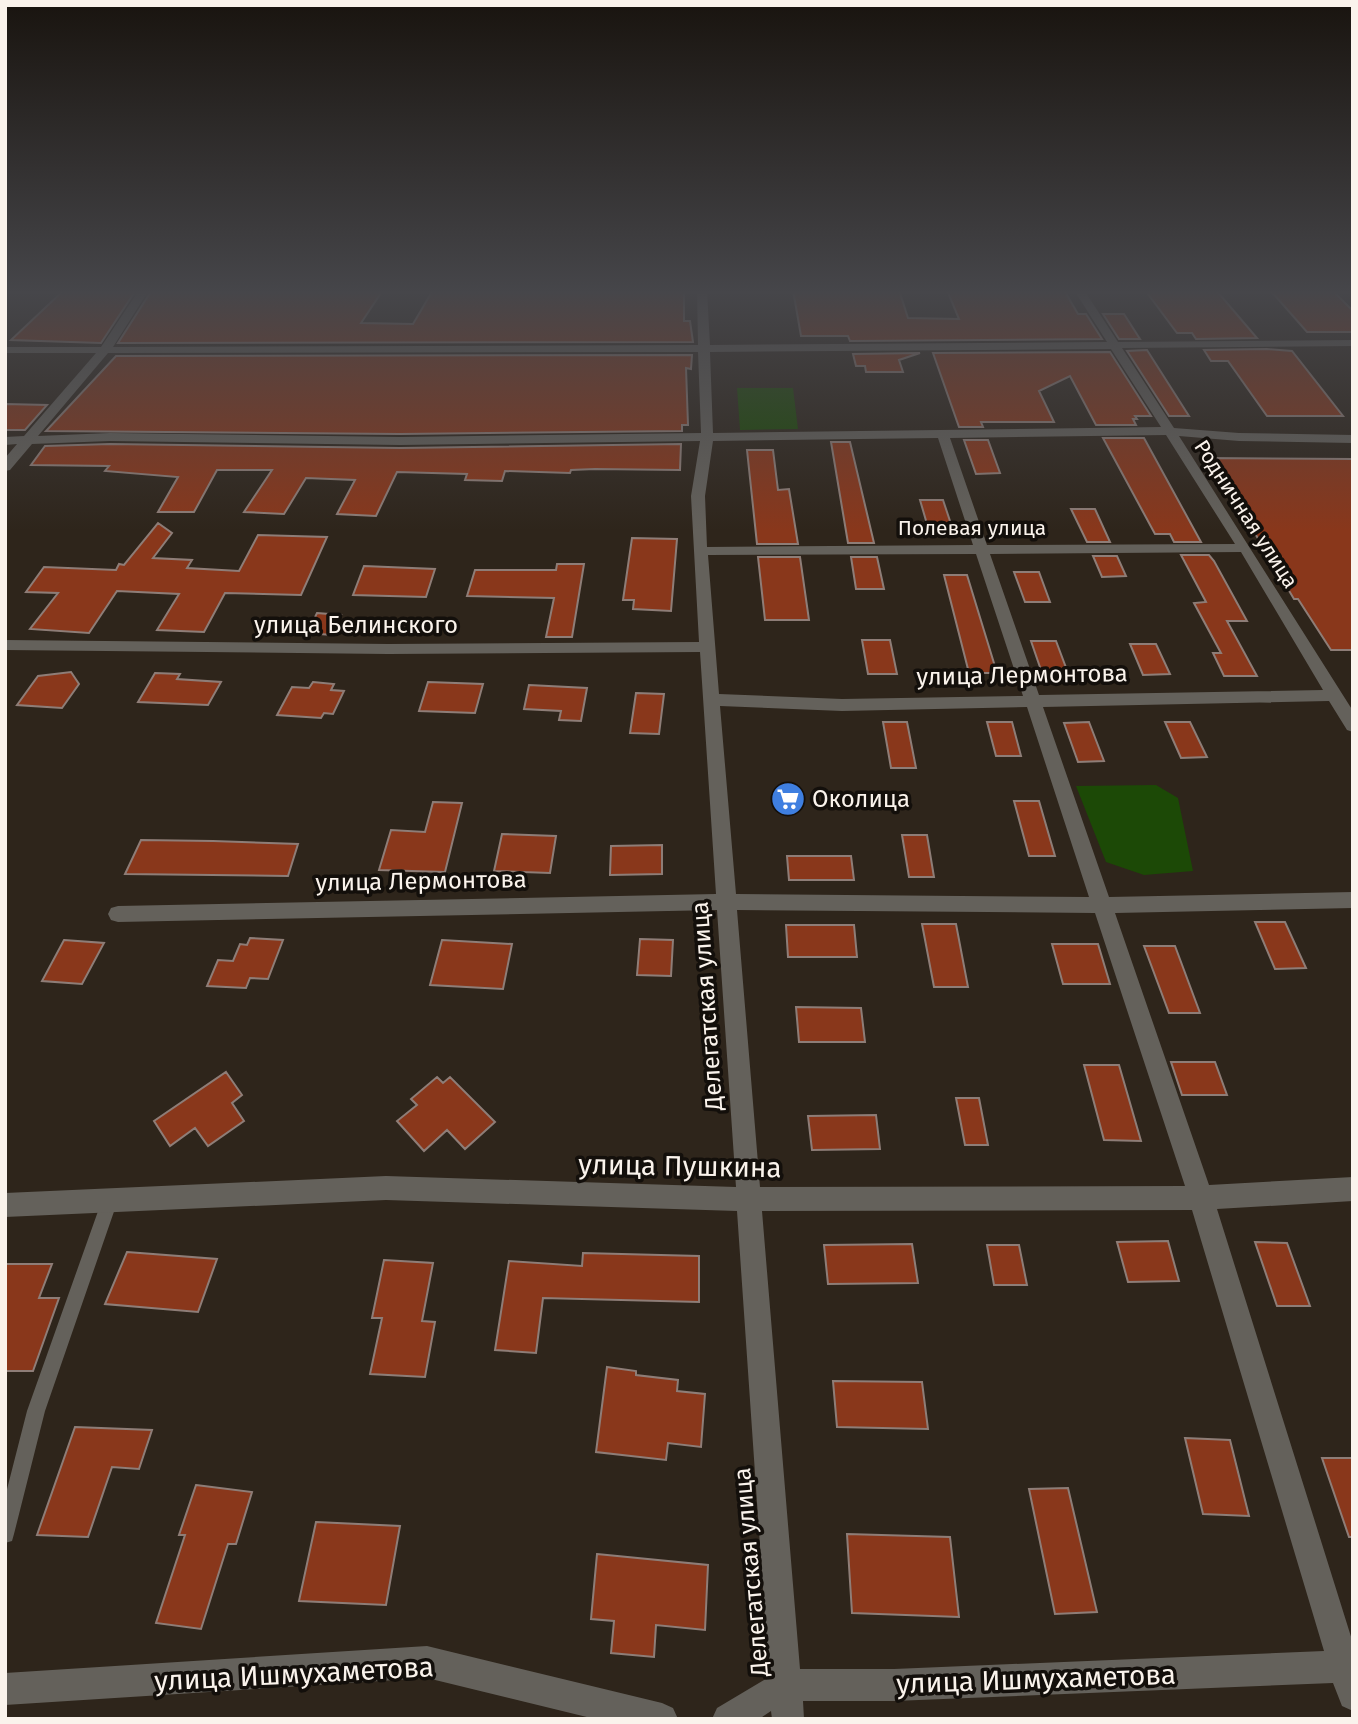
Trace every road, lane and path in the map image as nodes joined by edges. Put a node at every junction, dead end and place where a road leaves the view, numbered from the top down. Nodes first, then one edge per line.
1 (87, 370) edge
2 (705, 370) edge
3 (1130, 370) edge
4 (1168, 430) junction
5 (707, 435) junction
6 (943, 435) junction
7 (1353, 439) edge
8 (5, 441) edge
9 (24, 441) junction
10 (5, 467) edge
11 (1244, 548) junction
12 (980, 549) junction
13 (700, 551) junction
14 (5, 645) edge
15 (707, 647) junction
16 (1334, 695) junction
17 (712, 700) junction
18 (1034, 701) junction
19 (1353, 726) edge
20 (1353, 900) edge
21 (725, 902) junction
22 (1103, 905) junction
23 (118, 914) dead end
24 (1353, 1189) edge
25 (1201, 1198) junction
26 (747, 1199) junction
27 (110, 1200) junction
28 (5, 1205) edge
29 (5, 1534) edge
30 (1350, 1676) edge
31 (786, 1685) junction
32 (5, 1689) edge
33 (662, 1719) edge
34 (728, 1719) edge
35 (789, 1719) edge

1 - 9 street
2 - 5 street, Делегатская улица
3 - 4 street, Родничная улица
4 - 6 street
4 - 7 street
4 - 11 street, Родничная улица
5 - 6 street
5 - 9 street
5 - 13 street, Делегатская улица
6 - 12 street
8 - 9 street
9 - 10 street
11 - 12 street, Полевая улица
11 - 16 street, Родничная улица
12 - 13 street, Полевая улица
12 - 18 street
13 - 15 street, Делегатская улица
14 - 15 street, улица Белинского
15 - 17 street, Делегатская улица
16 - 18 street, улица Лермонтова
16 - 19 street, Родничная улица
17 - 18 street, улица Лермонтова
17 - 21 street, Делегатская улица
18 - 22 street
20 - 22 street, улица Лермонтова
21 - 22 street, улица Лермонтова
21 - 23 street, улица Лермонтова
21 - 26 street, Делегатская улица
22 - 25 street
24 - 25 street, улица Пушкина
25 - 26 street, улица Пушкина
25 - 30 street
26 - 27 street, улица Пушкина
26 - 31 street, Делегатская улица
27 - 28 street, улица Пушкина
27 - 29 lane
30 - 31 street, улица Ишмухаметова
31 - 34 street
31 - 35 street, Делегатская улица
32 - 33 street, улица Ишмухаметова

